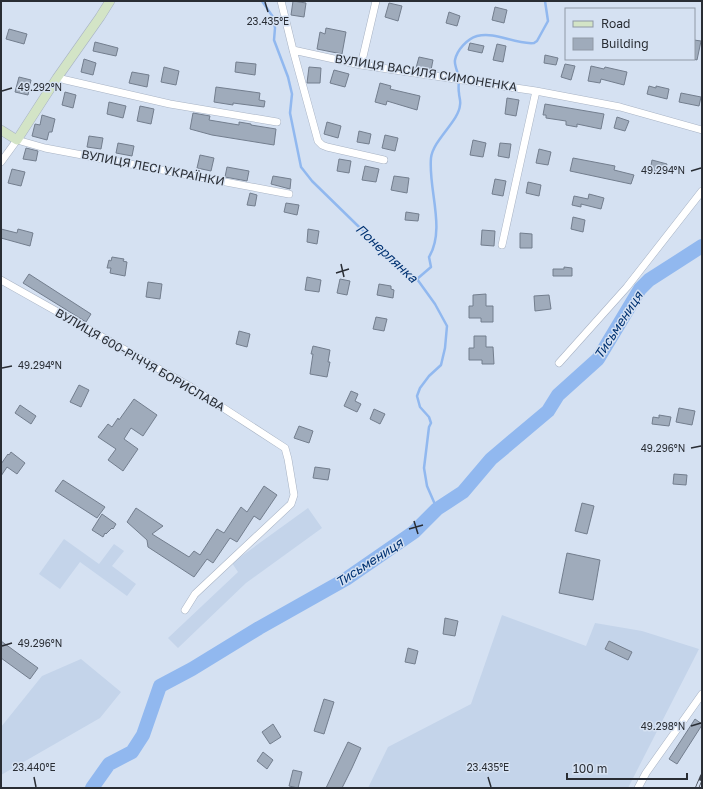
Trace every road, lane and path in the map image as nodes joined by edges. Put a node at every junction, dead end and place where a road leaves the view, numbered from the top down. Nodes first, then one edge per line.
1 (110, 1) edge
2 (281, 1) edge
3 (376, 1) edge
4 (293, 50) junction
5 (361, 65) junction
6 (57, 78) junction
7 (536, 91) junction
8 (278, 122) dead end
9 (1, 130) edge
10 (702, 130) edge
11 (17, 140) junction
12 (384, 160) dead end
13 (1, 162) edge
14 (702, 191) edge
15 (289, 194) dead end
16 (502, 245) dead end
17 (1, 280) edge
18 (559, 363) dead end
19 (185, 610) dead end
20 (702, 694) edge
21 (638, 788) edge

1 - 6 street
2 - 4 street
3 - 5 street
4 - 5 street, ВУЛИЦЯ ВАСИЛЯ СИМОНЕНКА
4 - 12 street
5 - 7 street, ВУЛИЦЯ ВАСИЛЯ СИМОНЕНКА
6 - 8 street
6 - 11 street
7 - 10 street, ВУЛИЦЯ ВАСИЛЯ СИМОНЕНКА
7 - 16 street
9 - 11 street
11 - 13 street
11 - 15 street, ВУЛИЦЯ ЛЕСІ УКРАЇНКИ
14 - 18 street
17 - 19 street, ВУЛИЦЯ 600-РІЧЧЯ БОРИСЛАВА
20 - 21 street

